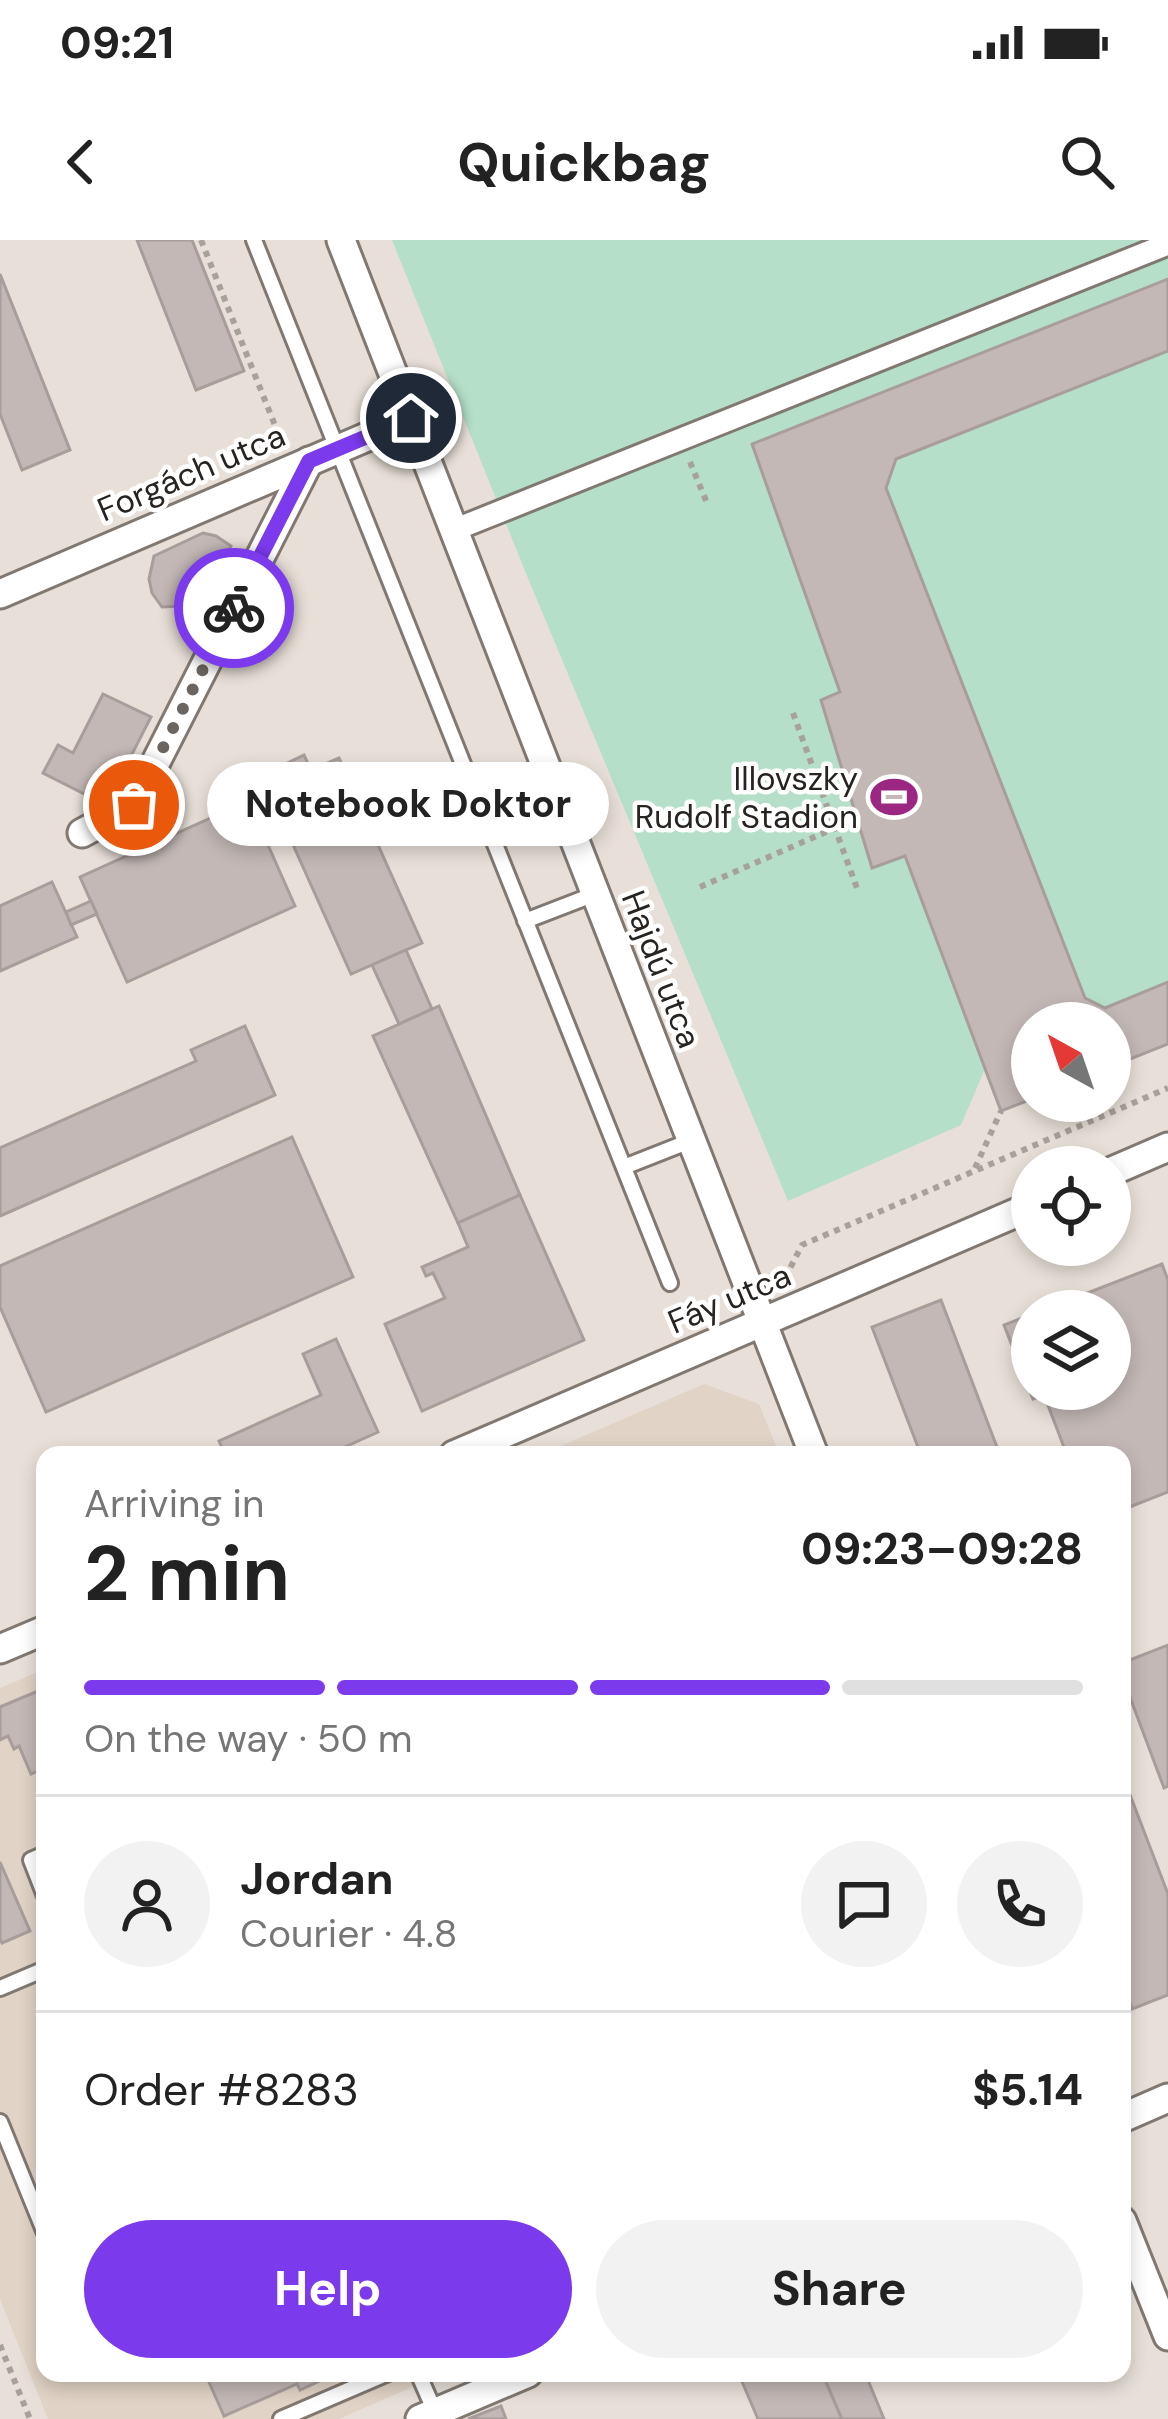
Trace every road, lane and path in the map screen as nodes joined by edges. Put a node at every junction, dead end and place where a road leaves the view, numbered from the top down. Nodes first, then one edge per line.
1 (201, 240) edge
2 (254, 240) edge
3 (341, 240) edge
4 (1168, 244) edge
5 (411, 418) junction
6 (681, 439) junction
7 (337, 448) junction
8 (300, 465) junction
9 (707, 503) dead end
10 (454, 530) junction
11 (0, 594) edge
12 (794, 713) dead end
13 (835, 828) junction
14 (82, 833) dead end
15 (700, 887) dead end
16 (858, 891) dead end
17 (595, 894) junction
18 (525, 921) junction
19 (1168, 1088) edge
20 (1001, 1111) dead end
21 (690, 1142) junction
22 (1168, 1147) edge
23 (1131, 1163) edge
24 (624, 1167) junction
25 (974, 1170) junction
26 (1011, 1215) edge
27 (670, 1283) dead end
28 (760, 1324) junction
29 (475, 1446) edge
30 (810, 1446) edge
31 (36, 1634) edge
32 (0, 1649) edge
33 (36, 1973) edge
34 (0, 1988) edge
35 (1168, 2098) edge
36 (1131, 2114) edge
37 (0, 2122) edge
38 (36, 2211) edge
39 (1131, 2244) edge
40 (1168, 2336) edge
41 (0, 2345) edge
42 (367, 2382) edge
43 (420, 2382) edge
44 (507, 2382) edge
45 (428, 2416) edge
46 (30, 2419) edge
47 (281, 2419) edge

1 - 8 path
2 - 7 lane
3 - 5 street, Hajdú utca
4 - 6 street
5 - 7 street, Forgách utca
5 - 10 street, Hajdú utca
6 - 9 path
6 - 10 street
7 - 8 street, Forgách utca
7 - 18 lane
8 - 11 street, Forgách utca
8 - 14 street
10 - 17 street, Hajdú utca
12 - 13 path
13 - 15 path
13 - 16 path
17 - 18 lane
17 - 21 street, Hajdú utca
18 - 24 lane
19 - 25 path
20 - 25 path
21 - 24 lane
21 - 28 street, Hajdú utca
22 - 23 street
24 - 27 lane
25 - 28 path
26 - 28 street, Fáy utca
28 - 29 street, Fáy utca
28 - 30 street, Hajdú utca
31 - 32 street
33 - 34 lane
35 - 36 street
37 - 38 lane
39 - 40 street
41 - 46 path
42 - 47 lane
43 - 45 lane
44 - 45 street

